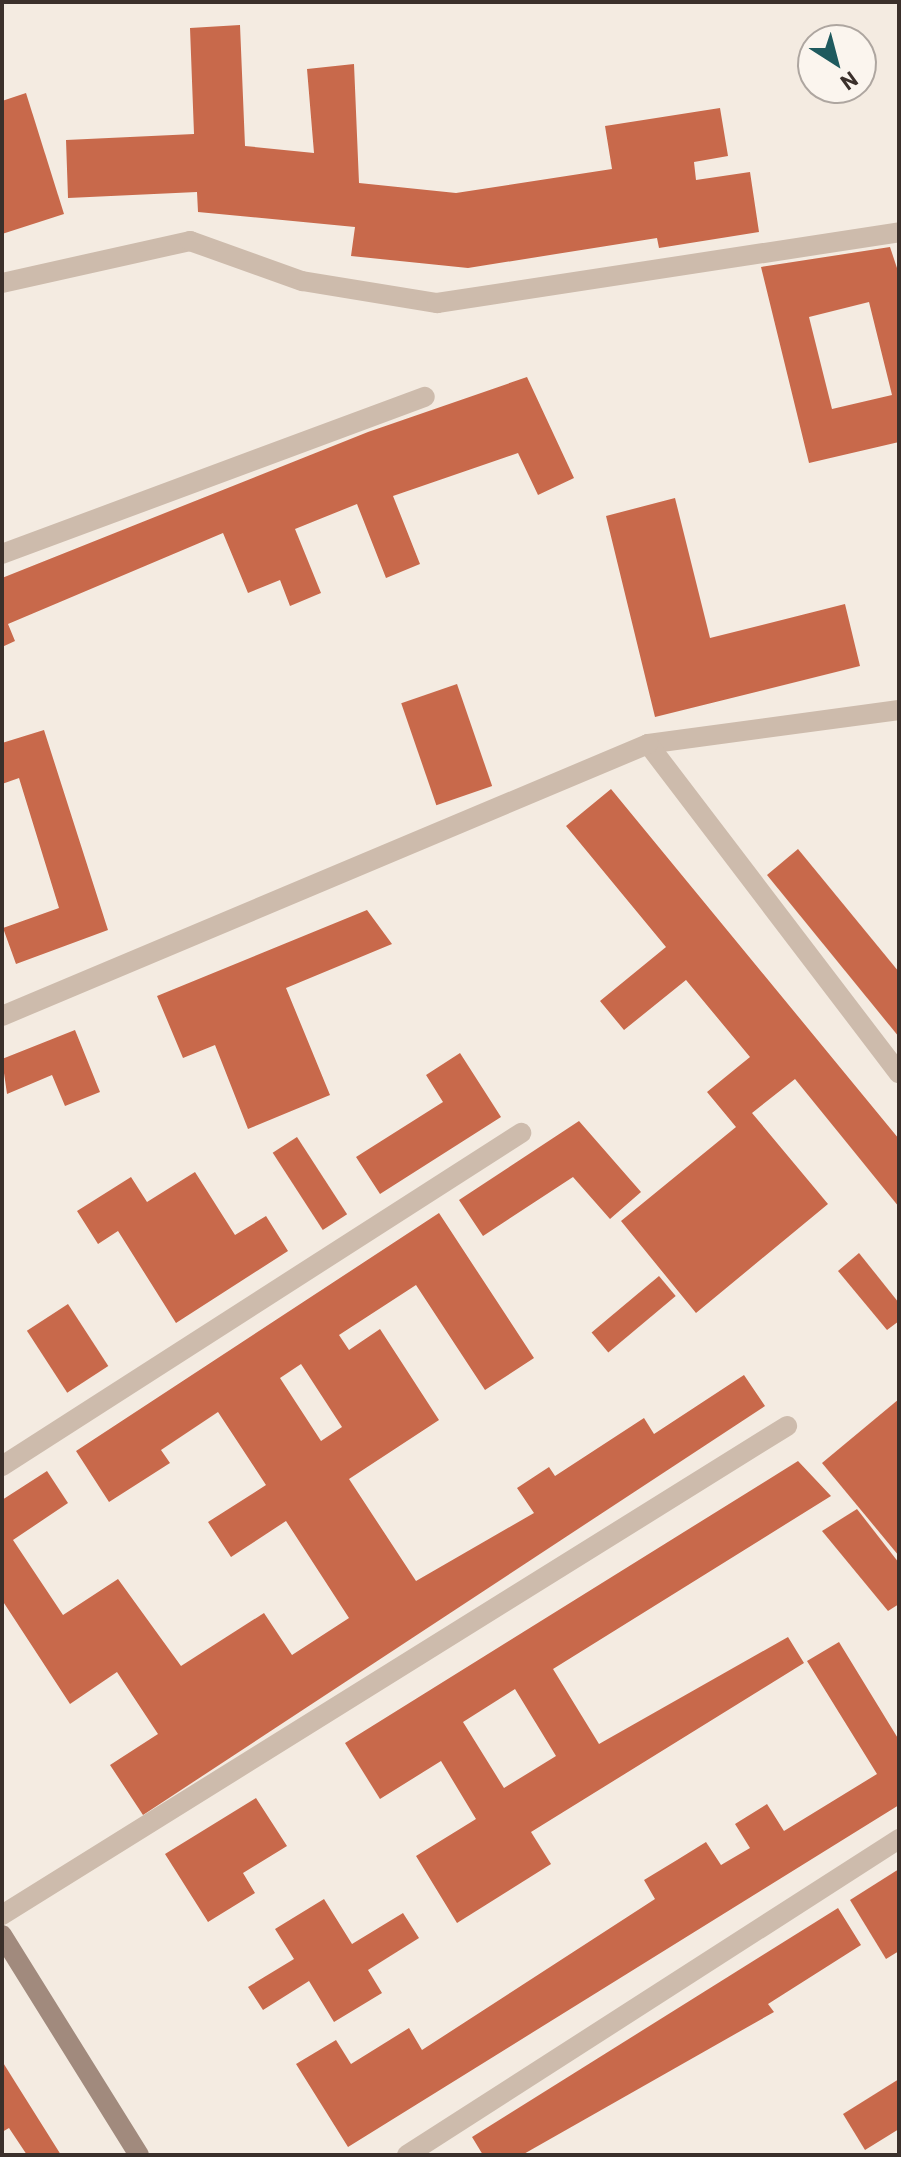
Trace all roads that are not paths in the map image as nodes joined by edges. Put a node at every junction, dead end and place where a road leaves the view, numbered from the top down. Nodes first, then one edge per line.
1 (899, 232) edge
2 (2, 283) edge
3 (425, 397) dead end
4 (2, 554) edge
5 (899, 710) edge
6 (648, 744) junction
7 (2, 1016) edge
8 (899, 1073) edge
9 (521, 1133) dead end
10 (787, 1426) dead end
11 (2, 1466) edge
12 (899, 1839) edge
13 (2, 1915) edge
14 (2, 1935) edge
15 (139, 2155) edge
16 (407, 2155) edge

1 - 2 street
3 - 4 street
5 - 6 street
6 - 7 street
6 - 8 street
9 - 11 street
10 - 13 street
12 - 16 street
14 - 15 street

